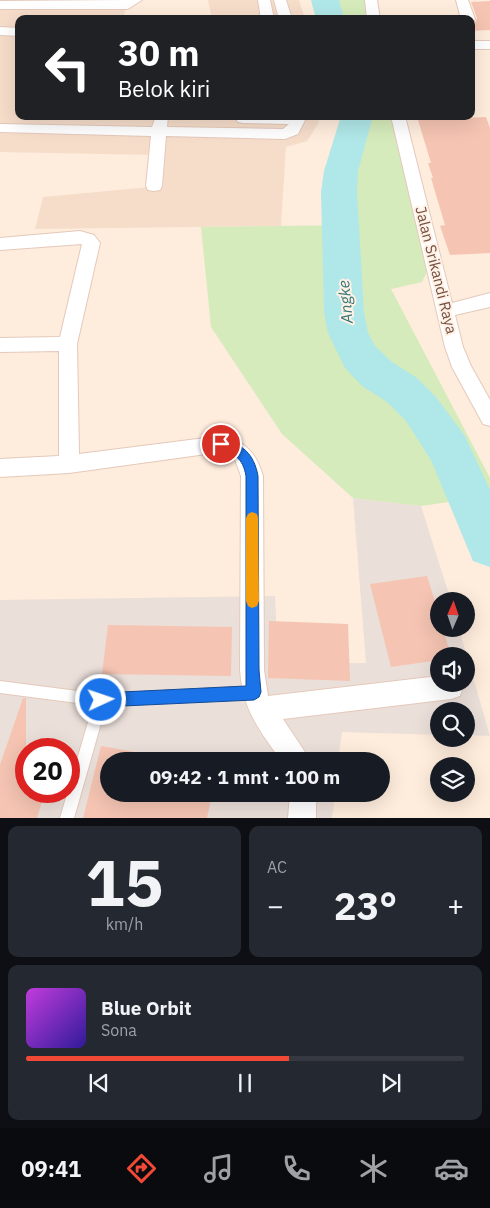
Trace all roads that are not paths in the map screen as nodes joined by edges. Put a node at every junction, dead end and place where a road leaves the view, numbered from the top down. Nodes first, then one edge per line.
1 (136, 0) edge
2 (264, 0) edge
3 (280, 0) edge
4 (370, 0) edge
5 (462, 0) edge
6 (0, 5) edge
7 (267, 15) edge
8 (285, 15) edge
9 (373, 15) edge
10 (467, 15) edge
11 (0, 31) edge
12 (15, 32) edge
13 (481, 45) edge
14 (490, 58) edge
15 (253, 120) edge
16 (298, 120) edge
17 (399, 120) edge
18 (30, 123) edge
19 (161, 124) junction
20 (0, 128) edge
21 (154, 186) dead end
22 (0, 244) edge
23 (490, 300) edge
24 (446, 311) junction
25 (68, 344) junction
26 (0, 345) edge
27 (487, 406) edge
28 (69, 464) junction
29 (0, 468) edge
30 (0, 687) edge
31 (430, 689) edge
32 (101, 700) junction
33 (257, 701) junction
34 (290, 752) edge
35 (302, 802) edge
36 (68, 818) edge
37 (302, 818) edge

1 - 6 street
2 - 7 street
3 - 8 street
4 - 9 street
5 - 10 street
11 - 12 street
13 - 14 street
15 - 19 street
16 - 19 street
17 - 24 street, Jalan Srikandi Raya
18 - 19 street
18 - 20 street
19 - 21 street
22 - 25 street
23 - 24 street
24 - 27 street, Jalan Srikandi Raya
25 - 26 street
25 - 28 street
28 - 29 street
28 - 33 street
30 - 32 lane
31 - 33 street
32 - 33 lane
32 - 36 lane
33 - 34 street
35 - 37 street

